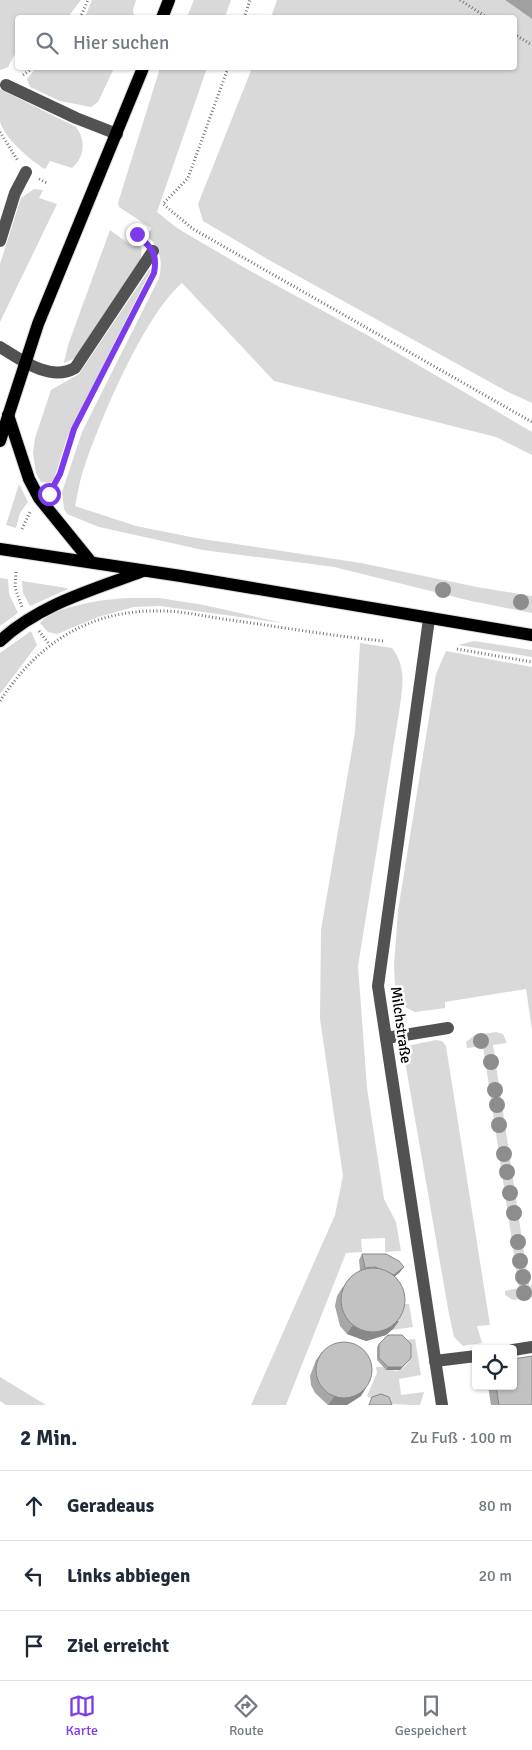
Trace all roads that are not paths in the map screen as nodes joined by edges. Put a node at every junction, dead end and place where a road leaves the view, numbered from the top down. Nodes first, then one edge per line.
1 (169, 0) edge
2 (163, 15) edge
3 (142, 70) edge
4 (6, 85) dead end
5 (118, 134) junction
6 (26, 172) road end
7 (0, 241) edge
8 (153, 250) road end
9 (0, 347) edge
10 (24, 362) junction
11 (8, 415) junction
12 (0, 441) edge
13 (0, 549) edge
14 (91, 562) junction
15 (145, 570) junction
16 (429, 619) junction
17 (532, 635) edge
18 (0, 641) edge
19 (448, 1028) dead end
20 (386, 1038) junction
21 (532, 1348) edge
22 (517, 1350) edge
23 (472, 1356) edge
24 (435, 1361) junction
25 (442, 1405) edge

1 - 2 main road
3 - 5 main road
4 - 5 lane
5 - 10 main road
6 - 7 lane
8 - 10 lane
9 - 10 lane
10 - 11 main road
11 - 12 main road
11 - 14 main road
13 - 14 main road
14 - 15 main road
15 - 16 main road
15 - 18 main road
16 - 17 main road
16 - 20 lane, Milchstraße
19 - 20 lane
20 - 24 lane, Milchstraße
21 - 22 lane
23 - 24 lane
24 - 25 lane, Milchstraße

